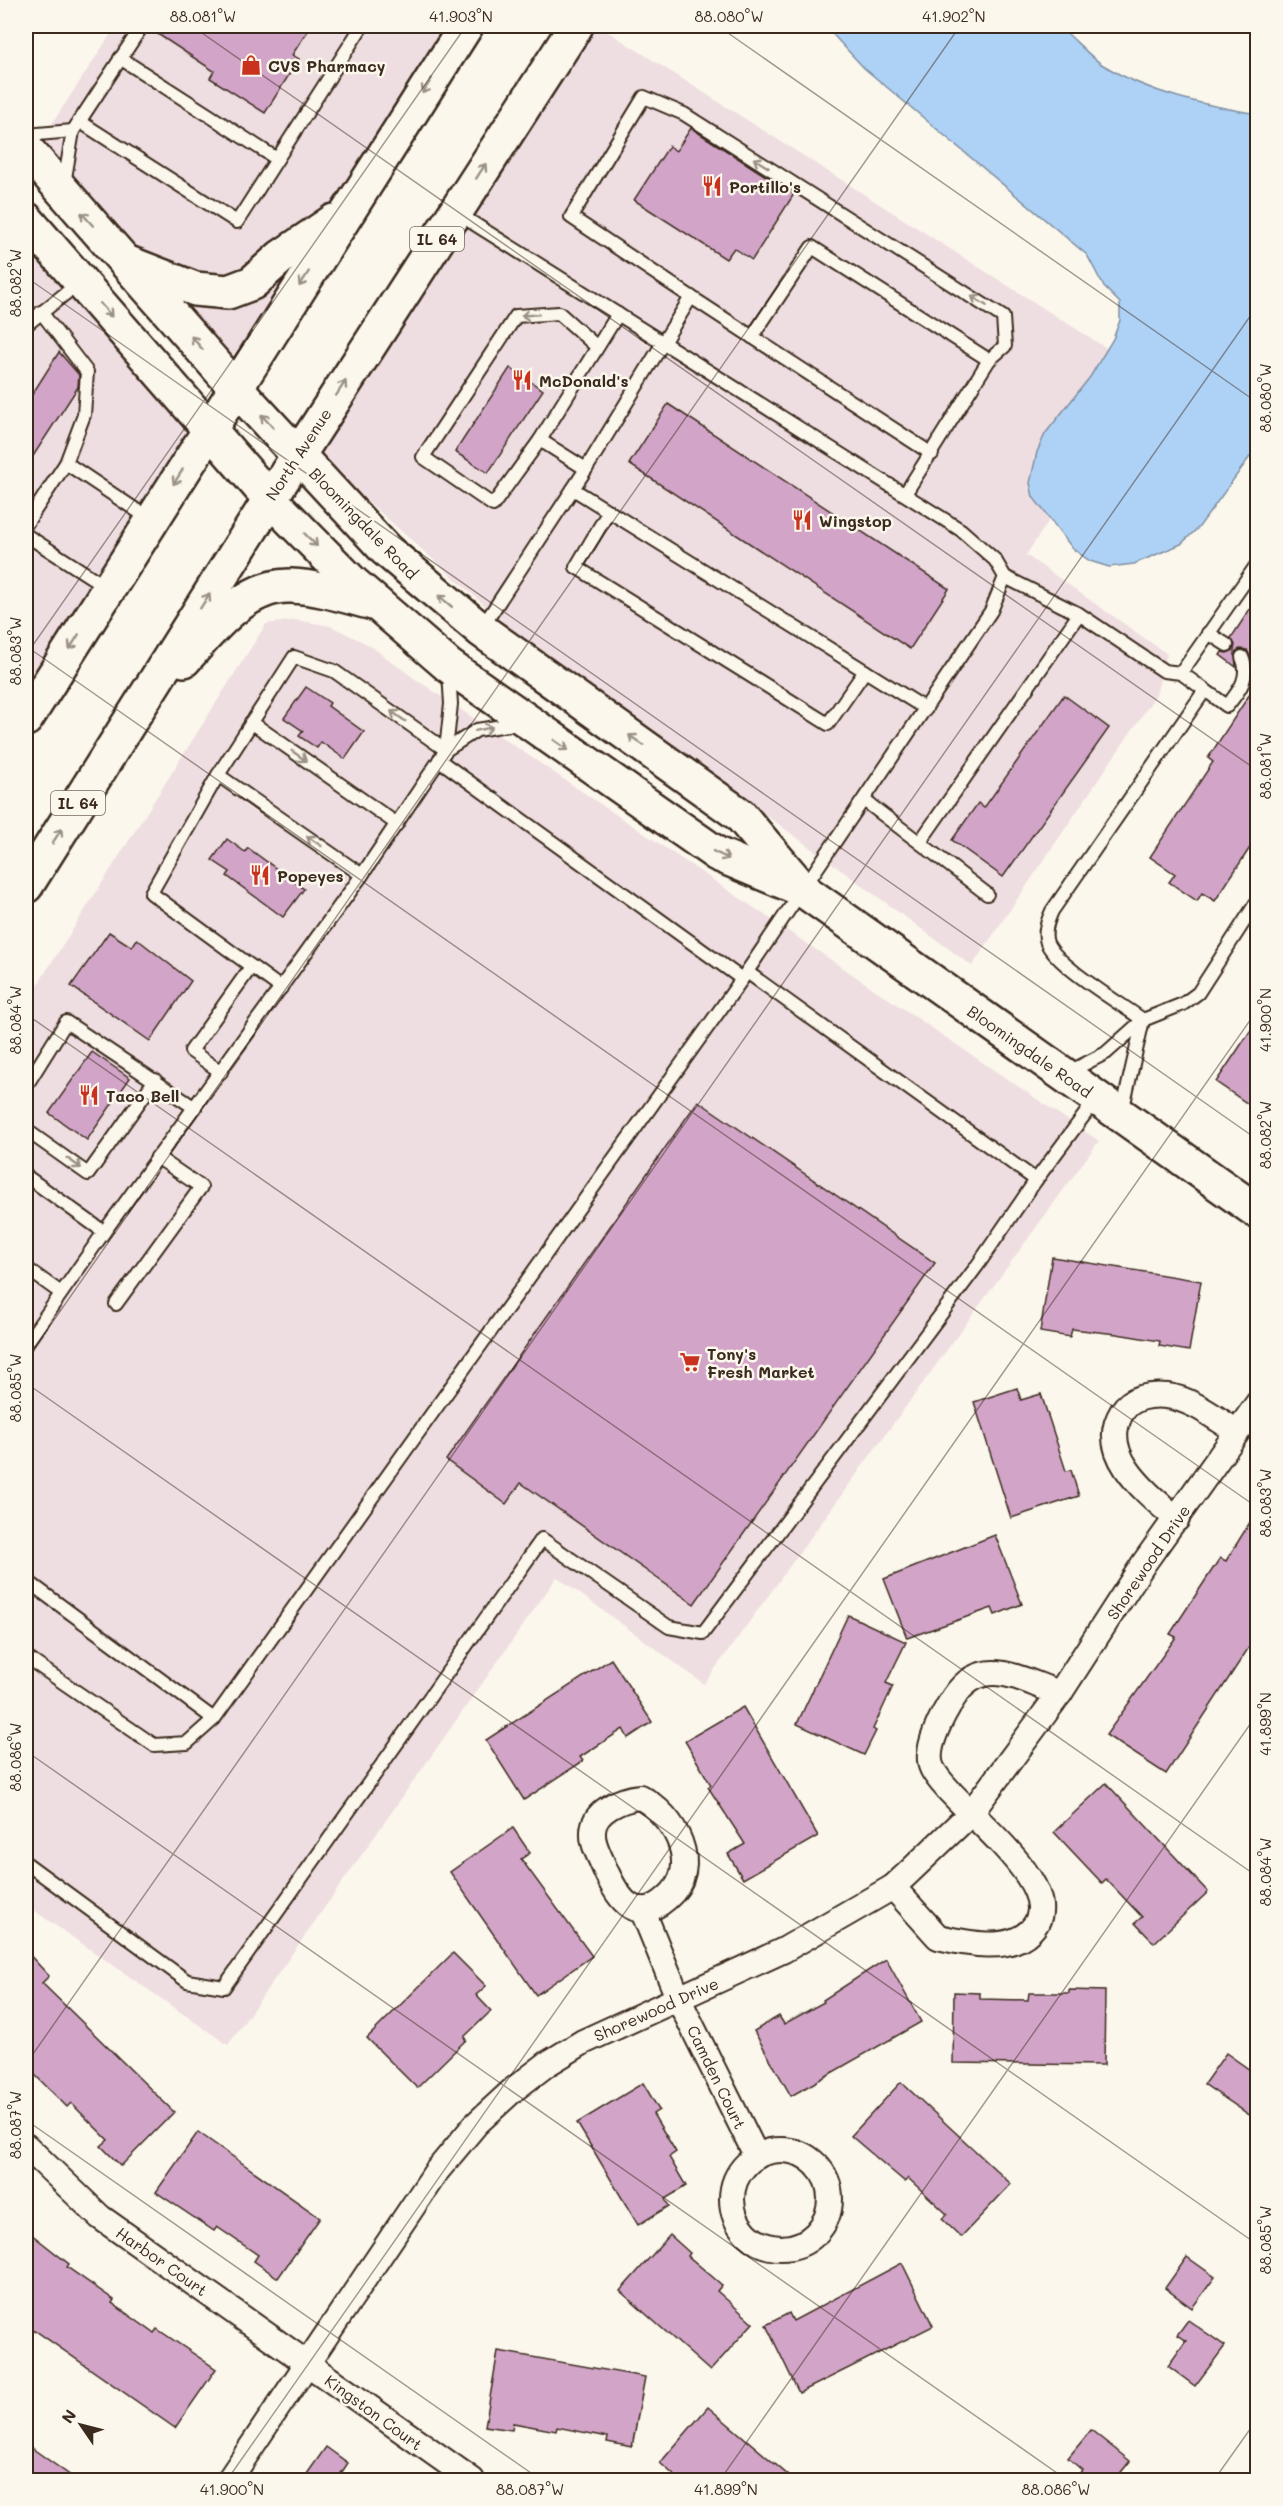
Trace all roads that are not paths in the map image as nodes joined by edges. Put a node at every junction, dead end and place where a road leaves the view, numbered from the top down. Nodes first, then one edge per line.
1 (142, 26) edge
2 (362, 26) edge
3 (466, 26) edge
4 (576, 26) edge
5 (120, 58) junction
6 (76, 126) junction
7 (26, 135) edge
8 (26, 149) edge
9 (277, 159) junction
10 (62, 191) junction
11 (346, 212) junction
12 (454, 212) junction
13 (29, 230) edge
14 (126, 262) junction
15 (81, 282) junction
16 (691, 297) junction
17 (41, 312) junction
18 (618, 314) junction
19 (26, 325) edge
20 (752, 337) junction
21 (663, 342) junction
22 (597, 347) junction
23 (989, 360) junction
24 (235, 387) junction
25 (209, 427) junction
26 (540, 440) junction
27 (298, 454) junction
28 (932, 454) junction
29 (66, 463) junction
30 (586, 470) junction
31 (573, 489) junction
32 (905, 494) junction
33 (270, 498) junction
34 (609, 511) junction
35 (151, 520) junction
36 (26, 524) edge
37 (26, 535) edge
38 (1257, 563) edge
39 (1005, 577) junction
40 (108, 588) junction
41 (377, 604) junction
42 (1078, 614) junction
43 (481, 630) junction
44 (1208, 633) junction
45 (1227, 645) dead end
46 (1242, 657) dead end
47 (449, 666) junction
48 (865, 671) junction
49 (1181, 674) junction
50 (1205, 690) junction
51 (33, 700) edge
52 (926, 709) junction
53 (129, 722) junction
54 (251, 722) junction
55 (527, 722) junction
56 (442, 755) junction
57 (218, 775) junction
58 (865, 801) junction
59 (397, 824) junction
60 (920, 842) junction
61 (362, 874) junction
62 (26, 886) edge
63 (804, 890) junction
64 (987, 894) dead end
65 (1257, 900) edge
66 (251, 967) junction
67 (745, 976) junction
68 (281, 988) junction
69 (1143, 1020) junction
70 (221, 1072) junction
71 (1063, 1074) junction
72 (155, 1080) junction
73 (26, 1086) edge
74 (1109, 1107) junction
75 (195, 1108) junction
76 (26, 1130) edge
77 (157, 1157) junction
78 (26, 1176) edge
79 (1036, 1180) junction
80 (1257, 1212) edge
81 (104, 1232) junction
82 (26, 1268) edge
83 (61, 1293) junction
84 (116, 1304) dead end
85 (26, 1344) edge
86 (1257, 1403) edge
87 (1236, 1431) junction
88 (1177, 1519) junction
89 (26, 1580) edge
90 (26, 1657) edge
91 (1060, 1693) junction
92 (214, 1719) junction
93 (971, 1813) junction
94 (26, 1863) edge
95 (893, 1887) junction
96 (642, 1909) junction
97 (679, 2000) junction
98 (26, 2146) edge
99 (756, 2155) junction
100 (303, 2370) junction
101 (229, 2481) edge
102 (472, 2481) edge

1 - 5 lane
2 - 9 lane
3 -> 11 main road
12 -> 4 main road, North Avenue / IL 64
5 - 6 lane
5 - 9 lane
6 - 7 lane
6 - 9 lane
6 - 10 lane
8 - 10 main road, Bloomingdale Road
14 -> 10 main road, Bloomingdale Road
11 - 14 main road
11 -> 24 main road
12 - 18 lane
27 -> 12 main road, North Avenue / IL 64
13 - 15 main road, Bloomingdale Road
24 -> 14 main road, Bloomingdale Road
15 - 17 lane
15 -> 25 main road, Bloomingdale Road
16 - 20 lane
16 - 21 lane
23 -> 16 lane
17 - 19 lane
17 - 29 lane
18 - 21 lane
18 - 22 lane
20 - 23 lane
20 - 28 lane
21 - 30 lane
21 - 32 lane
22 - 26 lane
22 -> 26 lane
23 - 28 lane
24 - 25 main road
27 -> 24 main road, Bloomingdale Road
25 - 33 main road, Bloomingdale Road
25 -> 35 main road
26 - 30 lane
27 - 33 main road, North Avenue / IL 64
43 -> 27 main road, Bloomingdale Road
28 - 32 lane
29 - 35 lane
29 - 36 lane
30 - 31 lane
31 - 34 lane
31 - 43 lane
32 - 39 lane
33 -> 41 main road, Bloomingdale Road
53 -> 33 main road, North Avenue / IL 64
34 - 48 lane
34 - 48 lane
35 - 40 main road
37 - 40 lane
38 - 44 lane
39 - 42 lane
39 - 52 lane
40 -> 51 main road
41 - 47 main road, Bloomingdale Road
41 - 53 main road
42 - 49 lane
42 - 60 lane
63 -> 43 main road, Bloomingdale Road
44 - 45 lane
44 - 49 lane
46 - 50 lane
47 - 55 main road, Bloomingdale Road
47 - 56 lane
48 - 52 lane
49 - 50 lane
50 - 69 lane
52 - 58 lane
62 -> 53 main road, North Avenue / IL 64
56 -> 54 lane
54 - 57 lane
54 -> 59 lane
56 -> 55 lane
55 -> 63 main road, Bloomingdale Road
56 - 59 lane
56 - 67 lane
61 -> 57 lane
57 - 66 lane
58 - 60 lane
58 - 63 lane
59 - 61 lane
60 - 64 lane
61 - 68 lane
63 - 67 lane
63 - 71 main road, Bloomingdale Road
65 - 69 lane
66 - 68 lane
66 - 70 lane
67 - 79 lane
67 - 92 lane
68 - 70 lane
69 - 71 lane
69 - 74 lane
70 - 75 lane
71 - 74 main road, Bloomingdale Road
72 - 73 lane
72 - 75 lane
76 -> 72 lane
74 - 79 lane
74 - 80 main road, Bloomingdale Road
75 - 77 lane
77 - 81 lane
77 - 84 lane
78 - 81 lane
79 - 94 lane
81 - 83 lane
82 - 83 lane
83 - 85 lane
86 - 87 street, Shorewood Drive
87 - 88 street, Shorewood Drive
87 - 88 street
88 - 91 street, Shorewood Drive
89 - 92 lane
90 - 92 lane
91 - 93 street, Shorewood Drive
91 - 93 street
93 - 95 street, Shorewood Drive
93 - 95 street
95 - 97 street, Shorewood Drive
96 - 96 street
96 - 97 street, Camden Court
97 - 99 street, Camden Court
97 - 100 street, Shorewood Drive
98 - 100 street, Harbor Court
99 - 99 street
100 - 101 street, Shorewood Drive
100 - 102 street, Kingston Court

